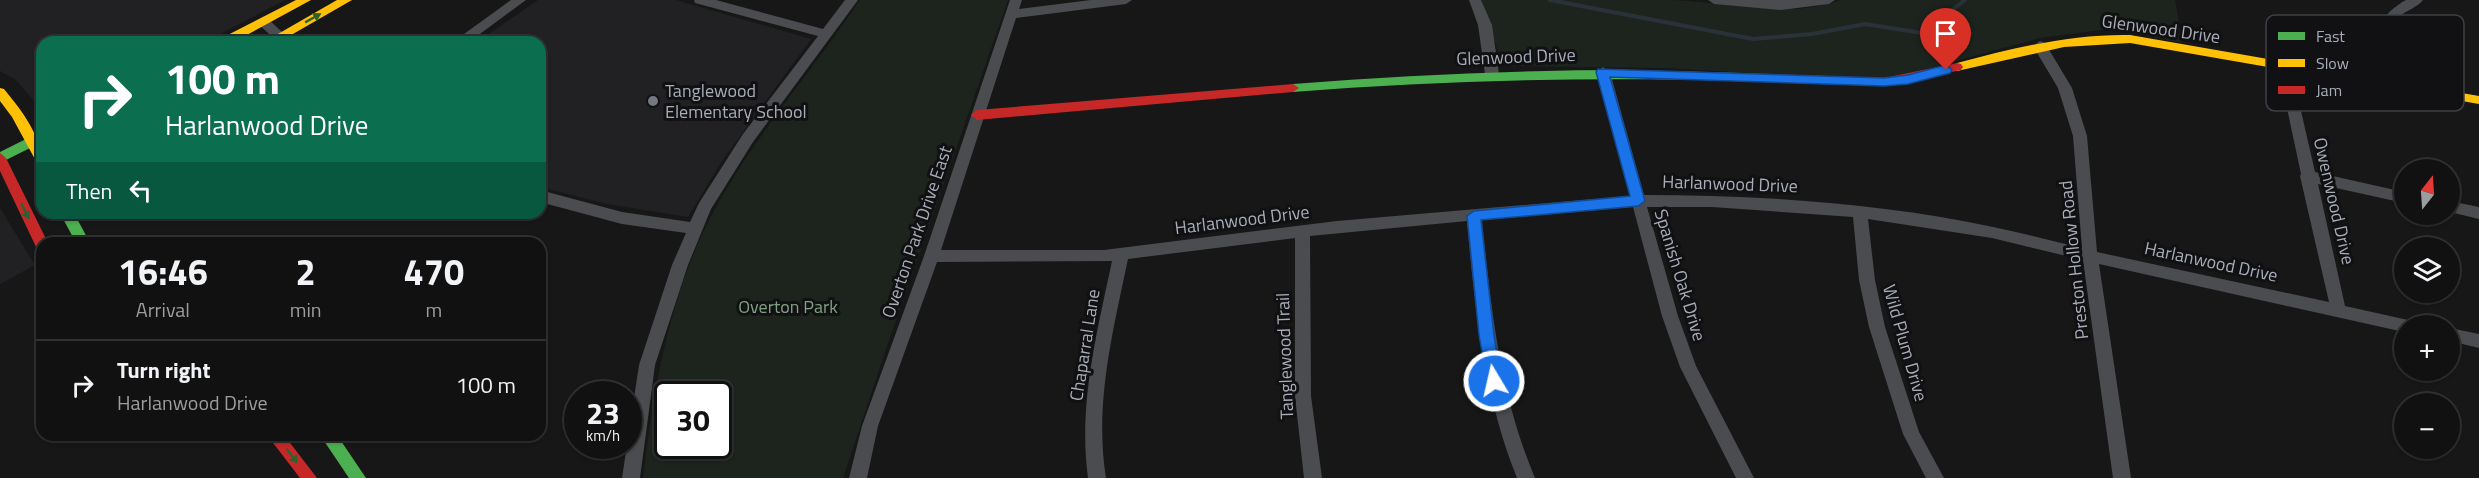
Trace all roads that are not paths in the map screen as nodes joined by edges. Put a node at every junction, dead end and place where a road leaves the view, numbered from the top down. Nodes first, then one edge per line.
1 (305, 0) edge
2 (346, 0) edge
3 (520, 0) edge
4 (700, 0) edge
5 (852, 0) edge
6 (1126, 0) edge
7 (1475, 0) edge
8 (1714, 0) edge
9 (1829, 0) edge
10 (2417, 0) edge
11 (1014, 7) edge
12 (2392, 15) edge
13 (263, 22) junction
14 (826, 34) junction
15 (236, 36) edge
16 (275, 36) edge
17 (286, 36) edge
18 (469, 36) edge
19 (2040, 46) junction
20 (2266, 63) edge
21 (1603, 72) junction
22 (1492, 74) junction
23 (0, 92) edge
24 (2464, 97) edge
25 (2479, 100) edge
26 (2294, 111) edge
27 (977, 115) junction
28 (36, 136) edge
29 (36, 140) edge
30 (0, 158) edge
31 (36, 164) edge
32 (2307, 176) junction
33 (4, 180) edge
34 (2394, 195) edge
35 (546, 198) edge
36 (1638, 201) junction
37 (2460, 209) edge
38 (1860, 212) junction
39 (2479, 213) edge
40 (1474, 216) junction
41 (71, 219) edge
42 (694, 228) junction
43 (1302, 232) junction
44 (37, 237) edge
45 (80, 237) edge
46 (1121, 255) junction
47 (932, 256) junction
48 (2090, 256) junction
49 (2338, 310) junction
50 (2394, 323) edge
51 (2460, 337) edge
52 (2479, 341) edge
53 (280, 441) edge
54 (332, 441) edge
55 (309, 478) edge
56 (358, 478) edge
57 (631, 478) edge
58 (858, 478) edge
59 (1097, 478) edge
60 (1313, 478) edge
61 (1526, 478) edge
62 (1745, 478) edge
63 (1935, 478) edge
64 (2122, 478) edge

1 - 13 street
17 -> 2 street
3 - 18 street
4 - 14 street
5 - 14 street
6 - 11 street
7 - 22 street
8 - 9 street
10 - 12 street
11 - 27 street, Overton Park Drive East
13 - 15 street
13 - 16 street
14 - 42 street
19 - 20 street, Glenwood Drive
19 - 21 street, Glenwood Drive
19 - 48 street, Preston Hollow Road
21 - 22 street, Glenwood Drive
21 - 36 street, Spanish Oak Drive
22 - 27 street, Glenwood Drive
23 - 28 street
24 - 25 street, Glenwood Drive
26 - 32 street, Owenwood Drive
27 - 47 street, Overton Park Drive East
29 - 30 street
30 - 33 street
31 - 33 street
32 - 34 street
32 - 49 street, Owenwood Drive
33 -> 44 street
35 - 42 street
36 - 38 street, Harlanwood Drive
36 - 40 street, Harlanwood Drive
36 - 62 street, Spanish Oak Drive
37 - 39 street
38 - 48 street, Harlanwood Drive
38 - 63 street, Wild Plum Drive
40 - 43 street, Harlanwood Drive
40 - 61 street
41 - 45 street
42 - 57 street
43 - 46 street, Harlanwood Drive
43 - 60 street, Tanglewood Trail
46 - 47 street, Harlanwood Drive
46 - 59 street, Chaparral Lane
47 - 58 street, Overton Park Drive East
48 - 49 street, Harlanwood Drive
48 - 64 street, Preston Hollow Road
49 - 50 street, Harlanwood Drive
51 - 52 street
53 -> 55 street
54 - 56 street

